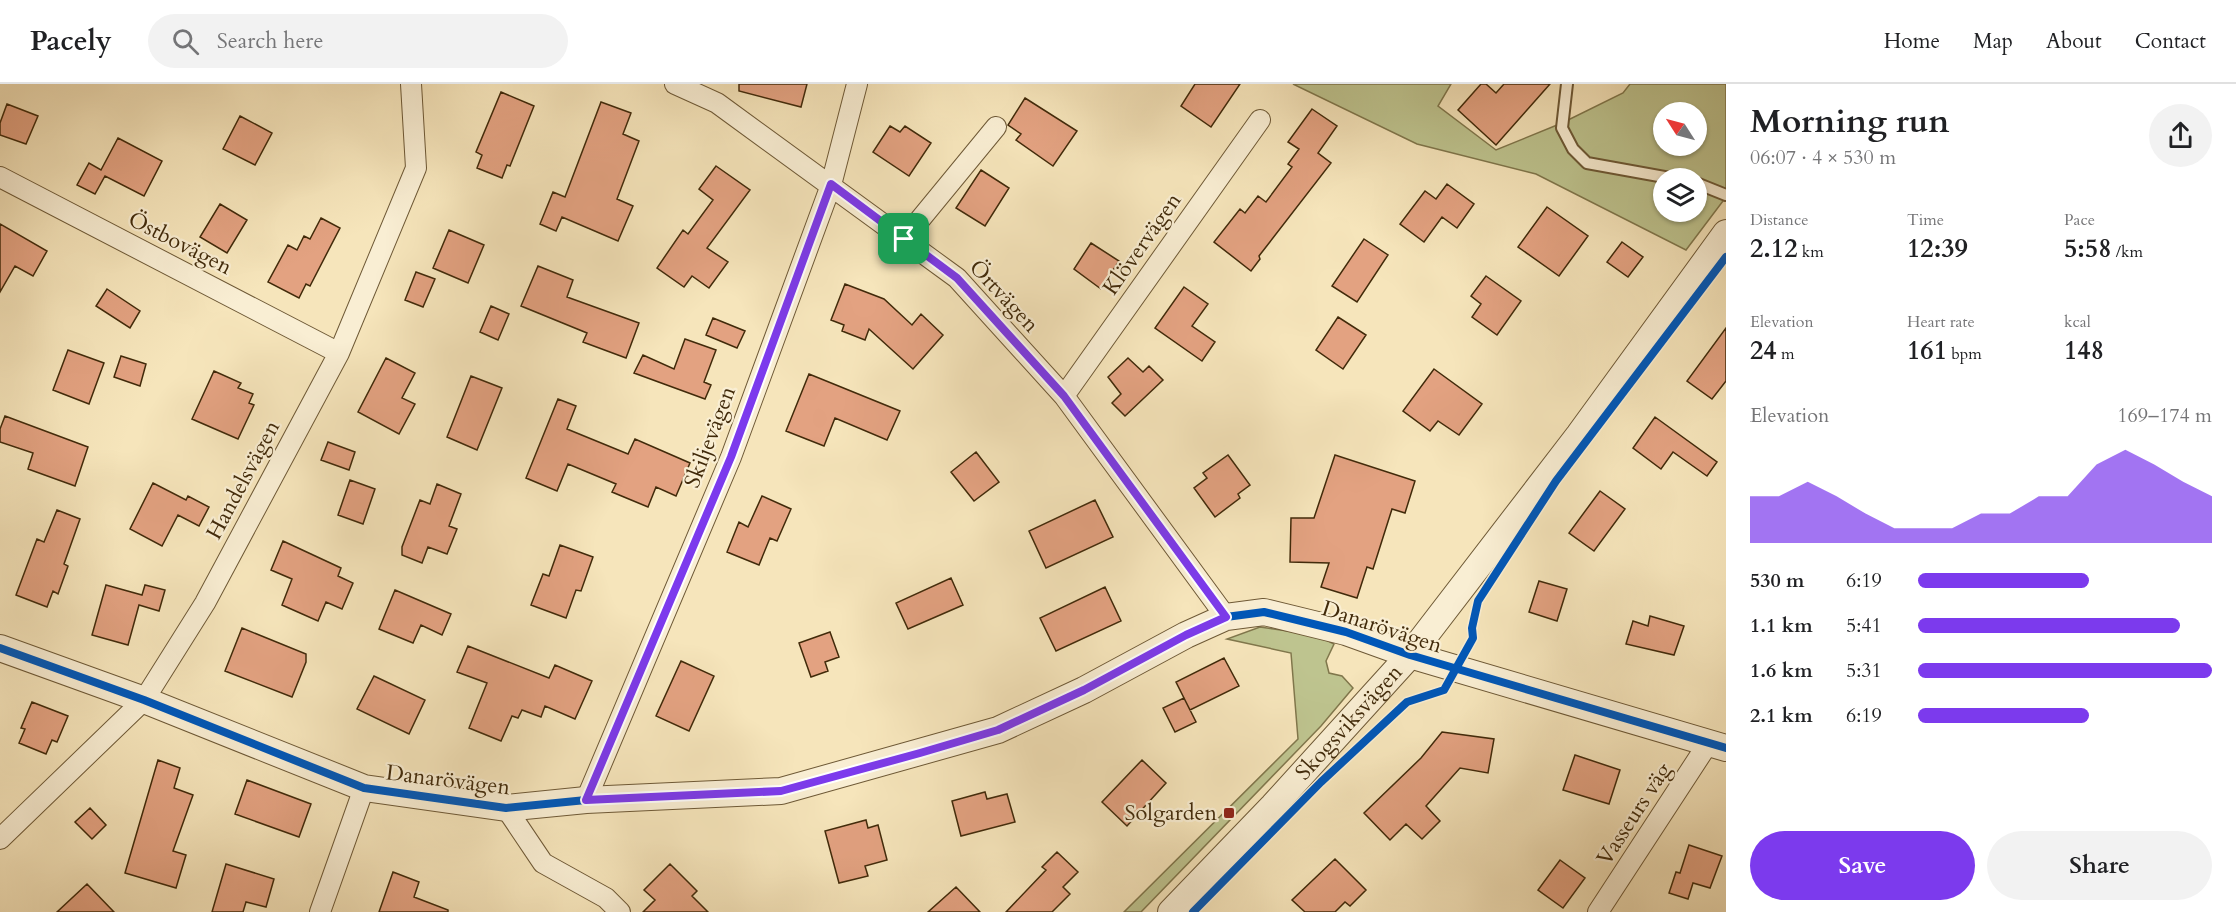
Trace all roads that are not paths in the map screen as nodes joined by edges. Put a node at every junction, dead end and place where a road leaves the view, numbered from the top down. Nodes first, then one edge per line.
1 (411, 84) edge
2 (675, 84) edge
3 (857, 84) edge
4 (1567, 84) edge
5 (1260, 120) dead end
6 (996, 127) dead end
7 (1653, 175) edge
8 (0, 177) edge
9 (831, 184) junction
10 (1707, 187) edge
11 (1726, 195) edge
12 (1726, 233) edge
13 (904, 239) junction
14 (339, 353) junction
15 (1064, 396) junction
16 (1226, 617) junction
17 (0, 648) edge
18 (1410, 656) junction
19 (144, 700) junction
20 (1718, 745) edge
21 (364, 788) junction
22 (586, 800) junction
23 (506, 808) junction
24 (0, 839) edge
25 (320, 912) edge
26 (620, 912) edge
27 (1171, 912) edge
28 (1598, 912) edge

1 - 14 street, Handelsvägen
2 - 9 street, Örtvägen
3 - 9 street, Skiljevägen
4 - 7 lane
5 - 15 street, Klövervägen
6 - 13 street
8 - 14 street, Östbovägen
9 - 13 street, Örtvägen
9 - 22 street, Skiljevägen
10 - 11 lane
12 - 18 street, Skogsviksvägen
13 - 15 street, Örtvägen
14 - 19 street, Handelsvägen
15 - 16 street, Örtvägen
16 - 18 street, Danarövägen
16 - 22 street, Danarövägen
17 - 19 street, Danarövägen
18 - 20 street, Danarövägen
18 - 27 street, Skogsviksvägen
19 - 21 street, Danarövägen
19 - 24 street, Handelsvägen
20 - 28 street, Vasseurs väg
21 - 23 street, Danarövägen
21 - 25 street
22 - 23 street, Danarövägen
23 - 26 street

